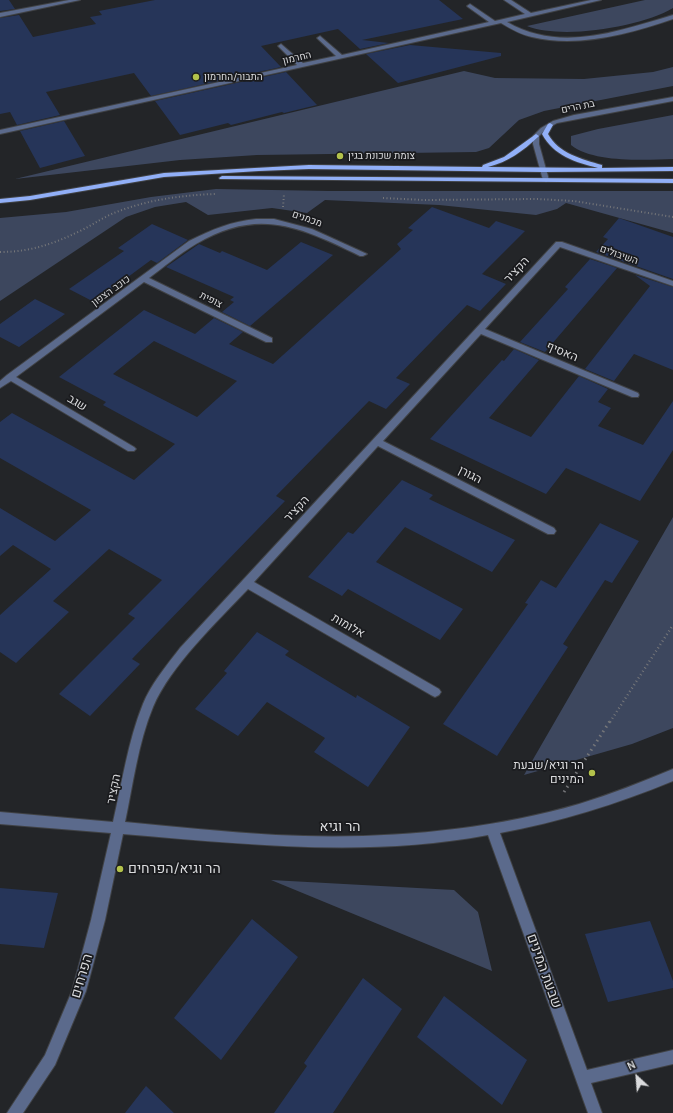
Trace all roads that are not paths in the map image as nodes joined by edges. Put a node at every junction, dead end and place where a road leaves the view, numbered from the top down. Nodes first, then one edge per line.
1 (77, 0) edge
2 (507, 0) edge
3 (598, 0) edge
4 (470, 6) dead end
5 (0, 15) edge
6 (530, 15) junction
7 (673, 17) edge
8 (502, 21) junction
9 (494, 23) junction
10 (320, 38) dead end
11 (280, 46) dead end
12 (341, 57) junction
13 (302, 66) junction
14 (120, 98) dead end
15 (673, 99) edge
16 (126, 105) junction
17 (80, 107) dead end
18 (85, 114) junction
19 (550, 125) junction
20 (0, 132) edge
21 (536, 136) junction
22 (464, 169) junction
23 (673, 169) edge
24 (543, 170) junction
25 (630, 170) junction
26 (164, 175) junction
27 (546, 180) junction
28 (673, 181) edge
29 (0, 200) edge
30 (240, 223) joint
31 (559, 244) joint
32 (363, 254) dead end
33 (144, 279) junction
34 (673, 284) edge
35 (479, 330) junction
36 (269, 340) dead end
37 (10, 377) junction
38 (0, 385) edge
39 (635, 395) dead end
40 (376, 442) junction
41 (131, 449) dead end
42 (551, 531) dead end
43 (247, 583) junction
44 (435, 692) dead end
45 (673, 775) edge
46 (0, 818) edge
47 (119, 827) junction
48 (492, 829) junction
49 (673, 1057) edge
50 (583, 1078) junction
51 (14, 1113) edge
52 (595, 1113) edge

1 - 5 street
2 - 6 street
3 - 6 street, החרמון
4 - 9 street
6 - 8 street, החרמון
7 - 8 street
8 - 9 street, החרמון
9 - 12 street, החרמון
10 - 12 street
11 - 13 street
12 - 13 street, החרמון
13 - 16 street, החרמון
14 - 16 street
15 - 19 street, בת הרים
16 - 18 street, החרמון
17 - 18 street
18 - 20 street, החרמון
19 - 21 street, בת הרים
19 - 25 main road
21 - 22 main road
21 - 24 street
22 - 24 main road
22 - 26 main road
23 - 25 main road
24 - 25 main road
24 - 27 street
26 - 27 main road
26 - 29 main road
27 - 28 main road
30 - 32 street, מכמנים
30 - 33 street, כוכב הצפון
31 - 34 street, השיבולים
31 - 35 street, הקציר
33 - 36 street, צופית
33 - 37 street, כוכב הצפון
35 - 39 street, האסיף
35 - 40 street, הקציר
37 - 38 street, כוכב הצפון
37 - 41 street, שגב
40 - 42 street, הגורן
40 - 43 street, הקציר
43 - 44 street, אלומות
43 - 47 street, הקציר
45 - 48 street, הר וגיא
46 - 47 street, הר וגיא
47 - 48 street, הר וגיא
47 - 51 street, הפרחים
48 - 50 street, שבעת המינים
49 - 50 street
50 - 52 street, שבעת המינים

